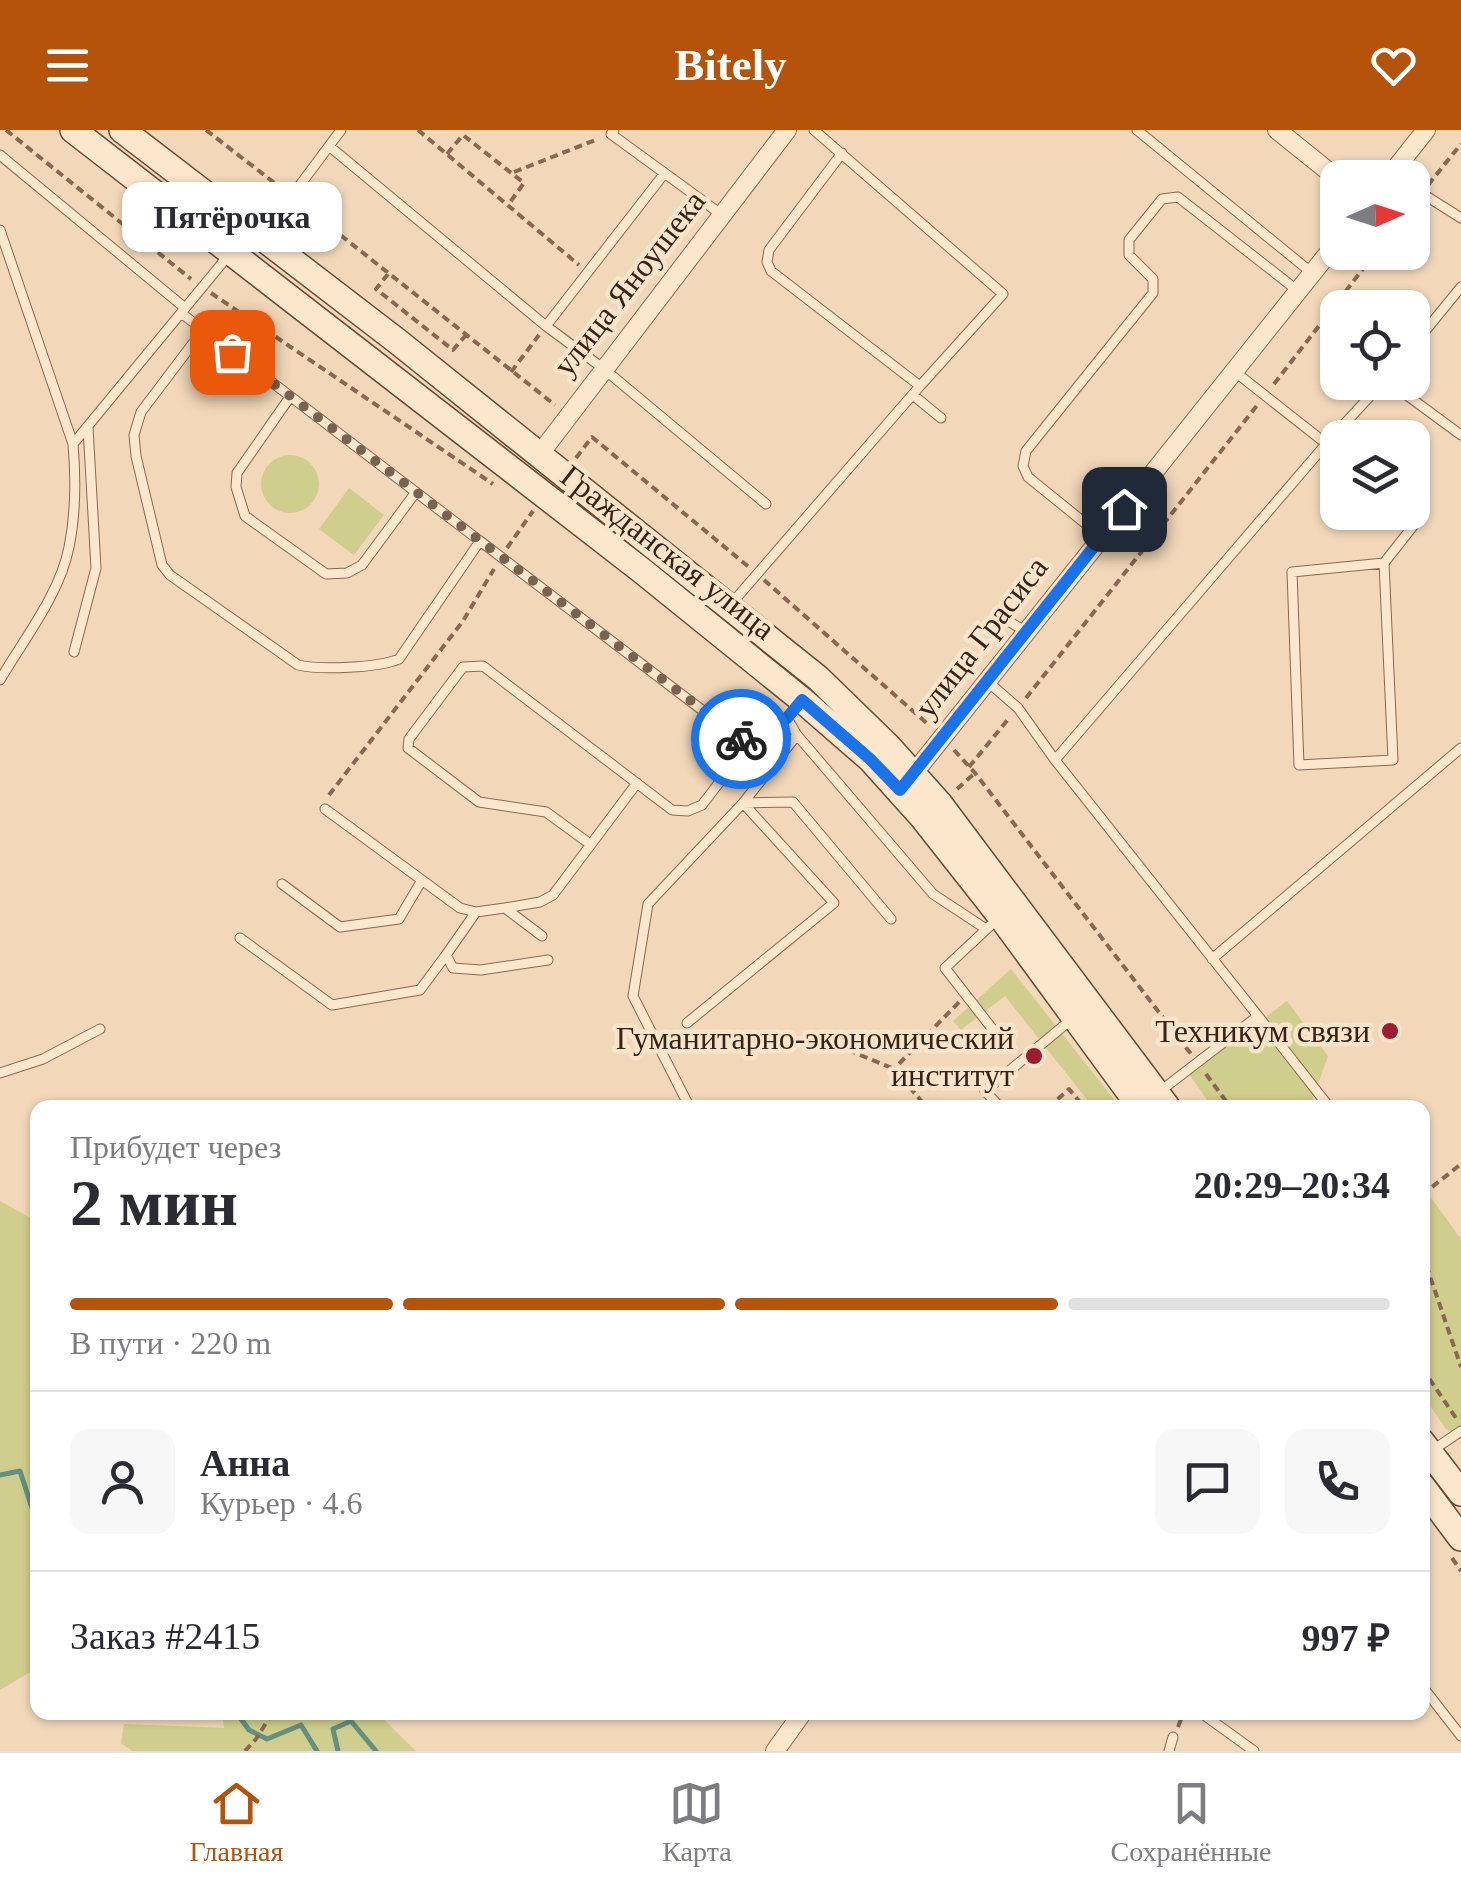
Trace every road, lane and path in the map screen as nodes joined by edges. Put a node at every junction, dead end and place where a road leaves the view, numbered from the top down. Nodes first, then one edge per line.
1 (6, 130) edge
2 (73, 130) edge
3 (122, 130) edge
4 (206, 130) edge
5 (341, 130) edge
6 (418, 130) edge
7 (788, 130) edge
8 (814, 130) edge
9 (1137, 130) edge
10 (1277, 130) edge
11 (1426, 130) edge
12 (613, 132) edge
13 (1461, 144) edge
14 (328, 146) junction
15 (842, 152) junction
16 (447, 154) junction
17 (1, 158) edge
18 (1404, 160) edge
19 (1320, 165) edge
20 (512, 173) junction
21 (664, 174) junction
22 (1430, 176) edge
23 (286, 192) dead end
24 (1430, 198) edge
25 (296, 200) dead end
26 (508, 205) junction
27 (722, 215) junction
28 (1461, 218) edge
29 (0, 230) edge
30 (260, 238) junction
31 (230, 252) junction
32 (1320, 263) edge
33 (1362, 270) edge
34 (588, 272) junction
35 (1312, 273) junction
36 (388, 274) junction
37 (1461, 286) edge
38 (202, 288) junction
39 (1298, 291) junction
40 (183, 311) junction
41 (1430, 324) edge
42 (546, 326) junction
43 (203, 330) junction
44 (466, 335) junction
45 (604, 369) junction
46 (1234, 371) junction
47 (512, 372) junction
48 (916, 391) junction
49 (290, 396) junction
50 (1264, 396) junction
51 (1369, 400) edge
52 (1411, 400) edge
53 (562, 410) dead end
54 (942, 418) dead end
55 (1349, 420) edge
56 (88, 426) junction
57 (583, 430) dead end
58 (1461, 435) edge
59 (592, 437) dead end
60 (1320, 439) edge
61 (73, 444) junction
62 (1320, 451) edge
63 (539, 456) junction
64 (522, 477) junction
65 (496, 486) dead end
66 (416, 492) junction
67 (766, 504) dead end
68 (528, 508) dead end
69 (1411, 530) edge
70 (1102, 537) junction
71 (480, 541) junction
72 (501, 557) junction
73 (1384, 563) junction
74 (730, 605) junction
75 (1007, 620) dead end
76 (1026, 632) junction
77 (74, 652) dead end
78 (0, 680) edge
79 (987, 681) junction
80 (794, 708) junction
81 (1018, 708) junction
82 (797, 735) junction
83 (748, 745) junction
84 (1461, 748) edge
85 (1055, 760) junction
86 (969, 767) dead end
87 (907, 782) junction
88 (637, 783) junction
89 (743, 803) junction
90 (324, 809) joint
91 (590, 844) junction
92 (422, 880) junction
93 (282, 884) dead end
94 (505, 908) junction
95 (476, 912) junction
96 (891, 919) dead end
97 (993, 923) junction
98 (542, 936) dead end
99 (240, 938) dead end
100 (446, 955) junction
101 (1212, 959) junction
102 (548, 960) dead end
103 (966, 995) junction
104 (1258, 1016) junction
105 (1074, 1017) junction
106 (687, 1023) dead end
107 (100, 1029) dead end
108 (994, 1031) dead end
109 (824, 1040) dead end
110 (894, 1070) junction
111 (0, 1073) edge
112 (686, 1100) edge
113 (919, 1100) edge
114 (994, 1100) edge
115 (1057, 1100) edge
116 (1078, 1100) edge
117 (1152, 1100) edge
118 (1153, 1100) edge
119 (1159, 1100) edge
120 (1324, 1100) edge
121 (1461, 1164) edge
122 (1430, 1189) edge
123 (1430, 1276) edge
124 (1461, 1367) edge
125 (1430, 1380) edge
126 (1461, 1428) edge
127 (1430, 1447) edge
128 (1430, 1456) edge
129 (1461, 1493) edge
130 (1430, 1497) edge
131 (1461, 1538) edge
132 (1430, 1696) edge
133 (266, 1720) edge
134 (797, 1720) edge
135 (1211, 1720) edge
136 (1461, 1736) edge
137 (1173, 1737) dead end
138 (245, 1751) edge
139 (775, 1751) edge
140 (1169, 1751) edge
141 (1254, 1751) edge

1 - 38 path
2 - 31 main road, Гражданская улица
3 - 30 main road, Гражданская улица
4 - 23 path
5 - 14 lane
6 - 16 path
7 - 27 street, улица Яноушека
8 - 15 lane
9 - 35 lane
10 - 19 street
11 - 18 street
12 - 20 path
12 - 21 lane
13 - 22 path
14 - 30 lane
14 - 42 lane
15 - 48 lane
15 - 48 lane
16 - 20 path
16 - 26 path
17 - 40 lane
20 - 26 path
21 - 27 lane
21 - 34 lane
24 - 28 lane
25 - 36 path
26 - 34 path
27 - 45 street, улица Яноушека
29 - 61 lane
30 - 63 main road, Гражданская улица
31 - 38 lane
31 - 64 main road, Гражданская улица
32 - 35 street, улица Грасиса
33 - 50 path
34 - 42 lane
35 - 39 street, улица Грасиса
36 - 44 path
36 - 44 path
37 - 41 lane
38 - 40 lane
38 - 65 path
39 - 46 street, улица Грасиса
39 - 70 lane
40 - 43 lane
40 - 56 lane
42 - 45 lane
42 - 47 path
43 - 49 lane
43 - 71 lane
44 - 47 path
45 - 63 street, улица Яноушека
45 - 67 lane
46 - 50 lane
46 - 70 street, улица Грасиса
47 - 53 path
48 - 54 lane
48 - 74 lane
49 - 66 lane
49 - 66 lane
50 - 60 lane
50 - 81 path
51 - 55 lane
52 - 58 lane
56 - 61 lane
56 - 77 lane
57 - 59 path
61 - 78 lane
62 - 85 lane
63 - 64 main road, улица Яноушека
63 - 74 main road, Гражданская улица
64 - 80 main road, Гражданская улица
66 - 71 lane
68 - 72 path
69 - 73 lane
70 - 76 street, улица Грасиса
71 - 72 lane
72 - 83 lane
72 - 90 path
73 - 73 lane
74 - 87 main road, Гражданская улица
75 - 76 lane
76 - 79 street, улица Грасиса
79 - 81 lane
79 - 87 street, улица Грасиса
80 - 82 lane
80 - 83 lane
80 - 87 main road, Гражданская улица
81 - 85 lane
81 - 86 path
82 - 89 lane
82 - 97 lane
83 - 88 lane
84 - 101 lane
85 - 101 lane
87 - 97 main road, Гражданская улица
87 - 118 main road, Гражданская улица
88 - 91 lane
88 - 91 lane
89 - 96 lane
89 - 106 lane
89 - 112 lane
90 - 92 lane
91 - 94 lane
92 - 93 lane
92 - 95 lane
94 - 95 lane
94 - 98 lane
95 - 100 lane
97 - 103 lane
97 - 105 main road, Гражданская улица
99 - 100 lane
100 - 102 lane
101 - 104 lane
103 - 108 lane
103 - 110 path
104 - 119 lane
104 - 120 lane
105 - 114 lane
105 - 117 main road, Гражданская улица
107 - 111 lane
109 - 110 path
110 - 113 path
115 - 116 path
121 - 122 path
123 - 124 path
125 - 126 path
126 - 127 lane
128 - 129 main road
130 - 131 main road
132 - 136 lane
133 - 138 path
134 - 139 street
135 - 141 lane
137 - 140 lane

